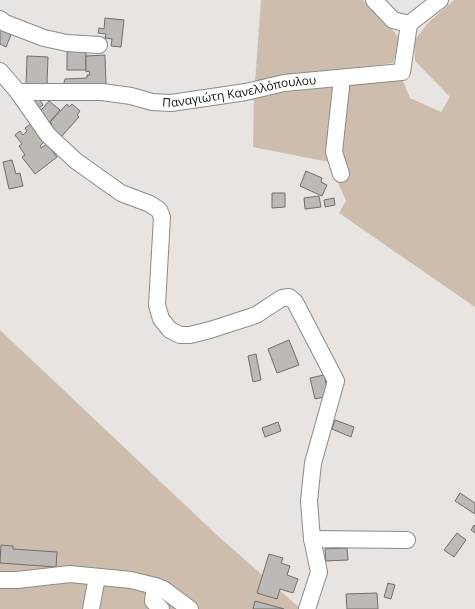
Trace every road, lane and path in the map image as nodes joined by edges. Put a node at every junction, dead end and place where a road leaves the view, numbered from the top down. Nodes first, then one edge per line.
1 (374, 0) edge
2 (440, 0) edge
3 (0, 19) edge
4 (409, 24) junction
5 (100, 45) dead end
6 (0, 71) edge
7 (342, 78) junction
8 (18, 92) junction
9 (340, 174) dead end
10 (312, 539) junction
11 (407, 540) dead end
12 (97, 576) junction
13 (0, 580) edge
14 (155, 586) junction
15 (91, 609) edge
16 (161, 609) edge
17 (190, 609) edge
18 (307, 609) edge

1 - 4 street
2 - 4 street
3 - 5 street
4 - 7 street, Παναγιώτη Κανελλόπουλου
6 - 8 street
7 - 8 street, Παναγιώτη Κανελλόπουλου
7 - 9 street
8 - 10 street
10 - 11 street
10 - 18 street
12 - 13 street
12 - 14 street
12 - 15 street
14 - 16 street
14 - 17 street

